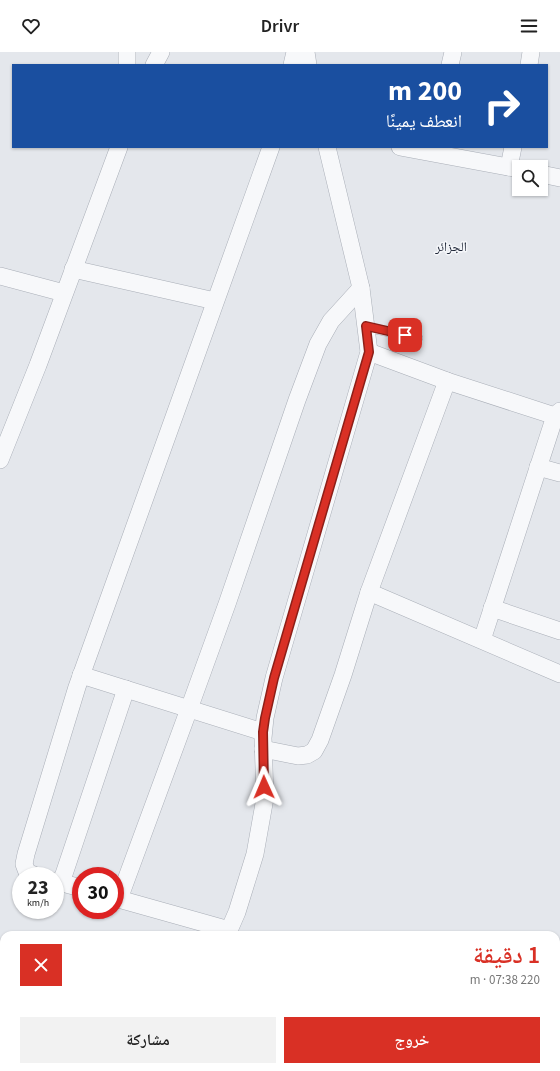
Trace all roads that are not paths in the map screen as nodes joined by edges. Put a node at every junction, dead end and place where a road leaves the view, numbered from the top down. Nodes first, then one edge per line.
1 (127, 52) edge
2 (161, 52) edge
3 (295, 52) edge
4 (306, 52) edge
5 (453, 52) edge
6 (531, 52) edge
7 (127, 64) edge
8 (155, 64) edge
9 (292, 64) edge
10 (308, 64) edge
11 (450, 64) edge
12 (529, 64) edge
13 (118, 148) edge
14 (271, 148) edge
15 (327, 148) edge
16 (411, 148) edge
17 (513, 148) edge
18 (432, 150) edge
19 (514, 160) edge
20 (512, 168) edge
21 (548, 175) edge
22 (560, 178) edge
23 (73, 269) junction
24 (0, 276) edge
25 (361, 288) junction
26 (64, 293) junction
27 (215, 301) junction
28 (366, 326) junction
29 (418, 338) dead end
30 (369, 352) junction
31 (447, 381) junction
32 (558, 414) edge
33 (0, 460) edge
34 (538, 467) junction
35 (560, 473) edge
36 (369, 592) junction
37 (492, 608) junction
38 (560, 631) edge
39 (482, 640) junction
40 (560, 674) edge
41 (81, 675) junction
42 (126, 689) junction
43 (189, 709) junction
44 (263, 732) junction
45 (263, 749) junction
46 (25, 867) edge
47 (63, 867) edge
48 (124, 880) edge
49 (124, 900) edge
50 (222, 931) edge
51 (229, 931) edge

1 - 7 street
2 - 8 street
3 - 9 street
4 - 10 street
5 - 11 street
6 - 12 street
13 - 23 street
14 - 27 street
15 - 25 street
16 - 18 street
17 - 19 street
18 - 20 street
21 - 22 street
23 - 26 street
23 - 27 street
24 - 26 street
25 - 28 street
25 - 43 street
26 - 33 street
27 - 41 street
28 - 29 lane
28 - 30 street
30 - 31 street
30 - 44 street
31 - 32 street
31 - 36 street
32 - 34 street
34 - 35 street
34 - 37 street
36 - 39 street
36 - 45 street
37 - 38 street
37 - 39 street
39 - 40 street
41 - 42 street
41 - 46 street
42 - 43 street
42 - 47 street
43 - 44 street
43 - 48 street
44 - 45 street
45 - 51 street
49 - 50 street

